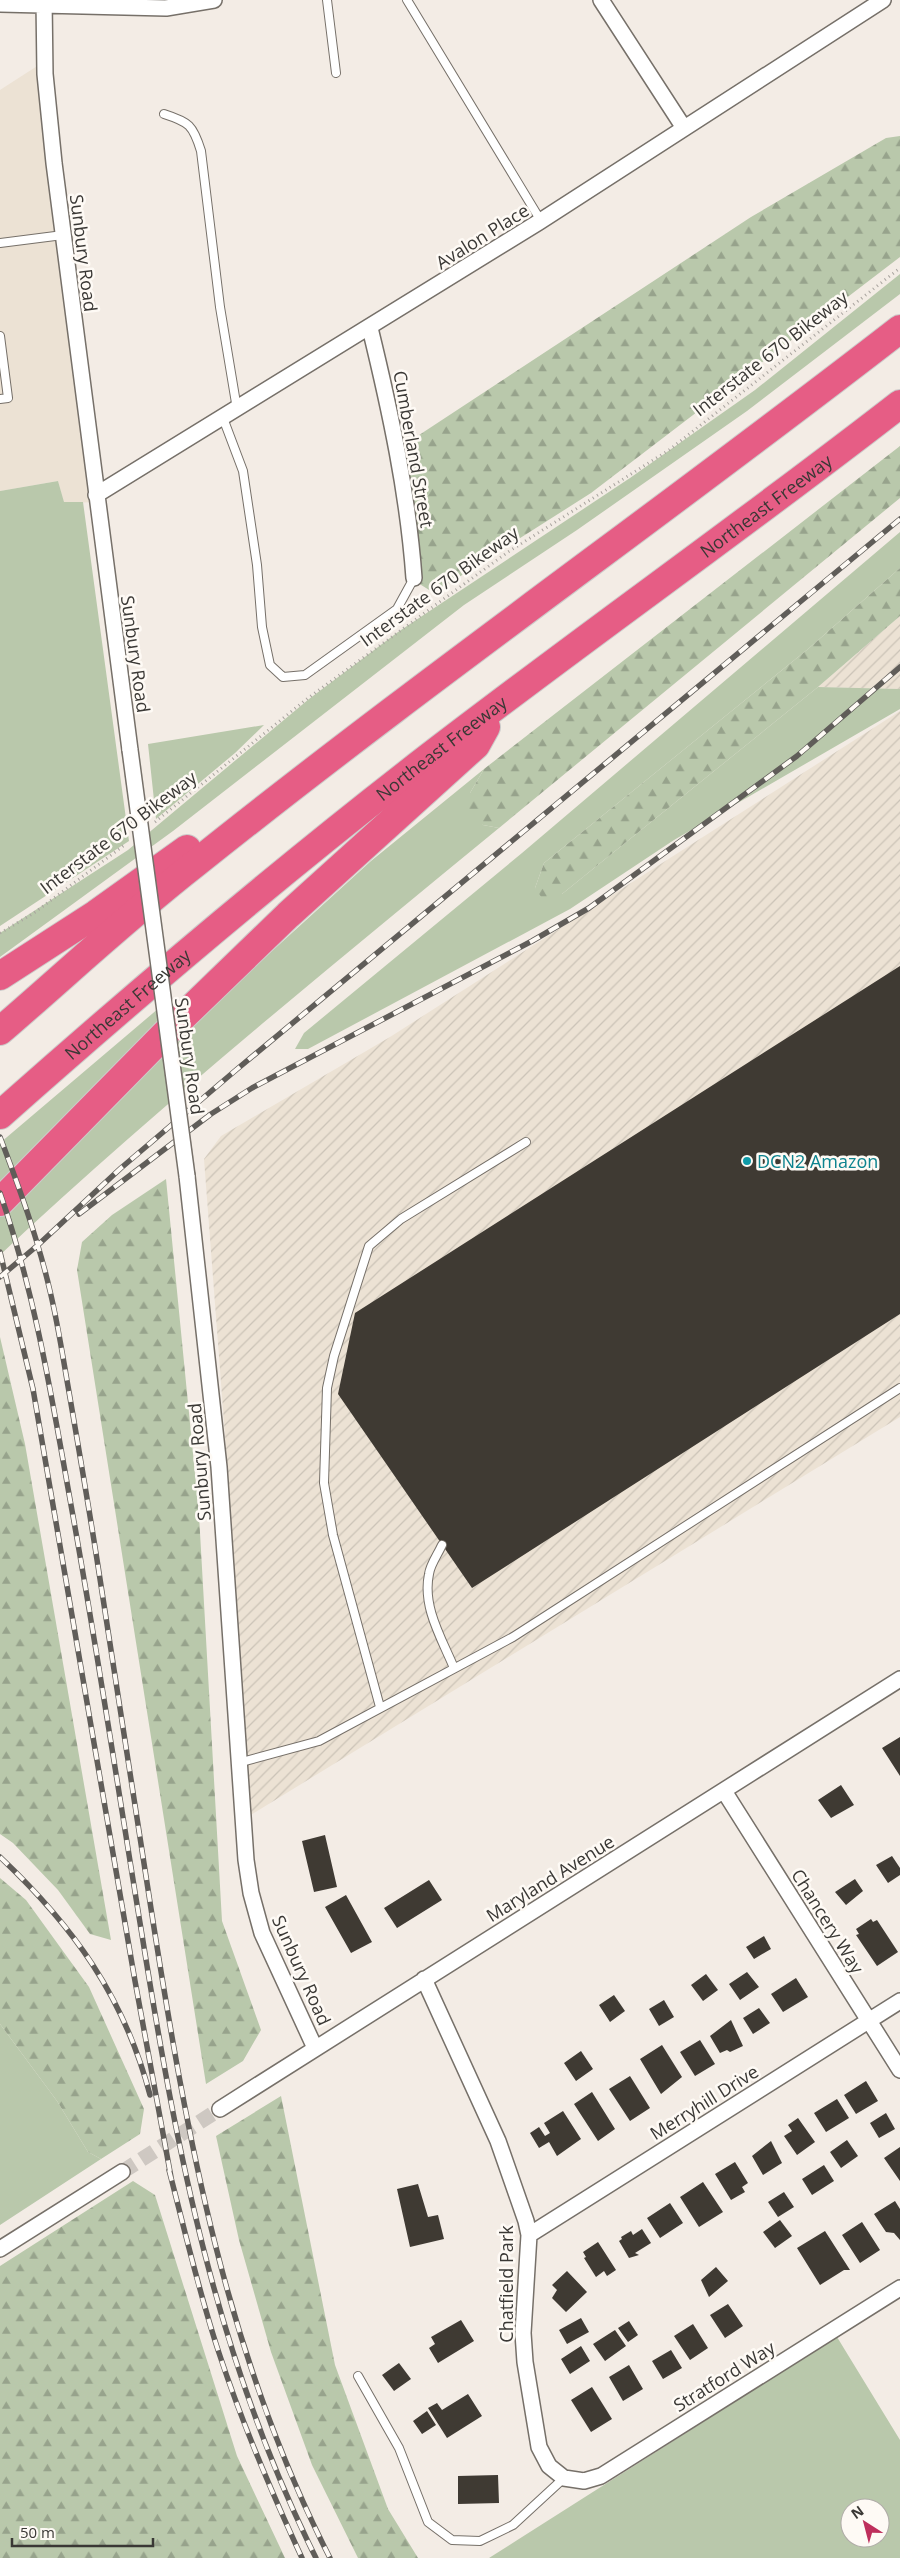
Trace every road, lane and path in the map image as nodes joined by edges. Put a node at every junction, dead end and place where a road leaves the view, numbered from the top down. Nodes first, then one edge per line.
1 (214, 0) edge
2 (327, 0) edge
3 (407, 0) edge
4 (601, 0) edge
5 (883, 0) edge
6 (44, 3) edge
7 (0, 4) edge
8 (336, 73) dead end
9 (164, 114) dead end
10 (684, 128) junction
11 (541, 221) junction
12 (63, 235) junction
13 (0, 243) edge
14 (900, 268) edge
15 (370, 328) junction
16 (900, 330) edge
17 (0, 336) edge
18 (1, 350) edge
19 (0, 399) edge
20 (900, 404) edge
21 (237, 409) junction
22 (223, 418) junction
23 (96, 495) junction
24 (414, 578) joint
25 (570, 578) junction
26 (498, 705) junction
27 (148, 828) dead end
28 (133, 839) dead end
29 (0, 933) edge
30 (0, 976) edge
31 (0, 1031) edge
32 (0, 1115) edge
33 (526, 1142) dead end
34 (0, 1202) edge
35 (900, 1388) edge
36 (442, 1545) dead end
37 (454, 1668) junction
38 (900, 1678) edge
39 (380, 1707) junction
40 (238, 1763) junction
41 (724, 1791) junction
42 (424, 1979) junction
43 (900, 2001) edge
44 (869, 2021) junction
45 (315, 2048) junction
46 (900, 2070) edge
47 (220, 2109) tunnel mouth
48 (122, 2172) tunnel mouth
49 (529, 2235) junction
50 (0, 2249) edge
51 (900, 2288) edge
52 (358, 2376) dead end
53 (564, 2478) junction

1 - 6 street
2 - 8 lane
3 - 11 lane
4 - 10 street
5 - 10 street, Avalon Place
6 - 7 street
6 - 12 street, Sunbury Road
9 - 21 lane
10 - 11 street, Avalon Place
11 - 15 street, Avalon Place
12 - 13 lane
12 - 23 street, Sunbury Road
14 - 27 path, Interstate 670 Bikeway
15 - 21 street, Avalon Place
15 - 24 street, Cumberland Street
16 - 25 highway
17 - 18 lane
18 - 19 lane
20 - 26 highway, Northeast Freeway
21 - 22 street, Avalon Place
22 - 23 street, Avalon Place
22 - 24 lane
23 - 40 street, Sunbury Road, bridge
25 - 30 highway
25 - 31 highway
26 - 32 highway, Northeast Freeway
26 - 34 highway
28 - 29 path, Interstate 670 Bikeway
33 - 39 lane
35 - 37 lane
36 - 37 lane
37 - 39 lane
38 - 41 street, Maryland Avenue
39 - 40 lane
40 - 45 street, Sunbury Road
41 - 42 street, Maryland Avenue
41 - 44 street, Chancery Way
42 - 45 street, Maryland Avenue
42 - 49 street, Chatfield Park
43 - 44 street, Merryhill Drive
44 - 46 street, Chancery Way
44 - 49 street, Merryhill Drive
45 - 47 street, Maryland Avenue
48 - 50 street
49 - 53 street, Chatfield Park
51 - 53 street, Stratford Way
52 - 53 lane

